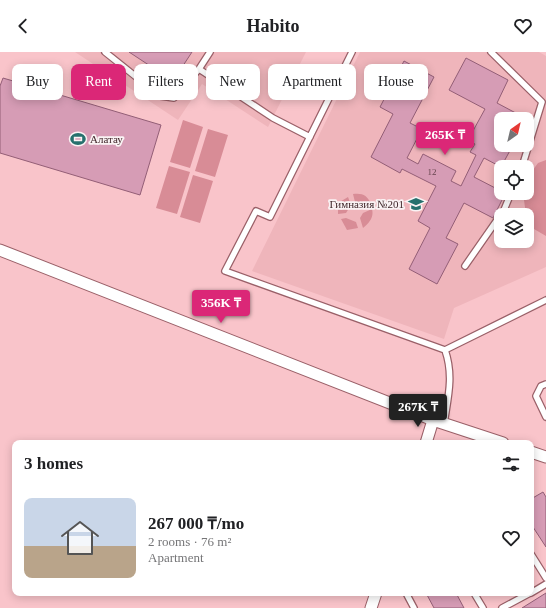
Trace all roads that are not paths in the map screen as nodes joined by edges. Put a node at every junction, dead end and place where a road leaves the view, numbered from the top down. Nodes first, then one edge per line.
1 (105, 52) edge
2 (210, 52) edge
3 (352, 52) edge
4 (491, 52) edge
5 (199, 69) junction
6 (310, 138) junction
7 (524, 160) edge
8 (508, 200) edge
9 (0, 250) edge
10 (465, 266) dead end
11 (546, 300) edge
12 (444, 350) junction
13 (546, 384) edge
14 (546, 417) edge
15 (433, 420) junction
16 (444, 424) junction
17 (427, 440) edge
18 (494, 440) edge
19 (534, 454) edge
20 (546, 457) edge
21 (534, 559) edge
22 (546, 578) edge
23 (546, 584) edge
24 (534, 591) edge
25 (375, 596) edge
26 (408, 596) edge
27 (476, 596) edge
28 (525, 596) edge
29 (371, 608) edge
30 (414, 608) edge
31 (483, 608) edge
32 (502, 608) edge

1 - 5 lane
2 - 5 lane
3 - 6 lane
4 - 7 lane
5 - 6 lane
6 - 12 lane
8 - 10 lane
9 - 15 street
11 - 12 lane
12 - 16 lane
13 - 14 lane
15 - 16 street
15 - 17 street
16 - 18 street
19 - 20 street
21 - 22 lane
23 - 24 lane
25 - 29 street
26 - 30 lane
27 - 31 lane
28 - 32 lane

